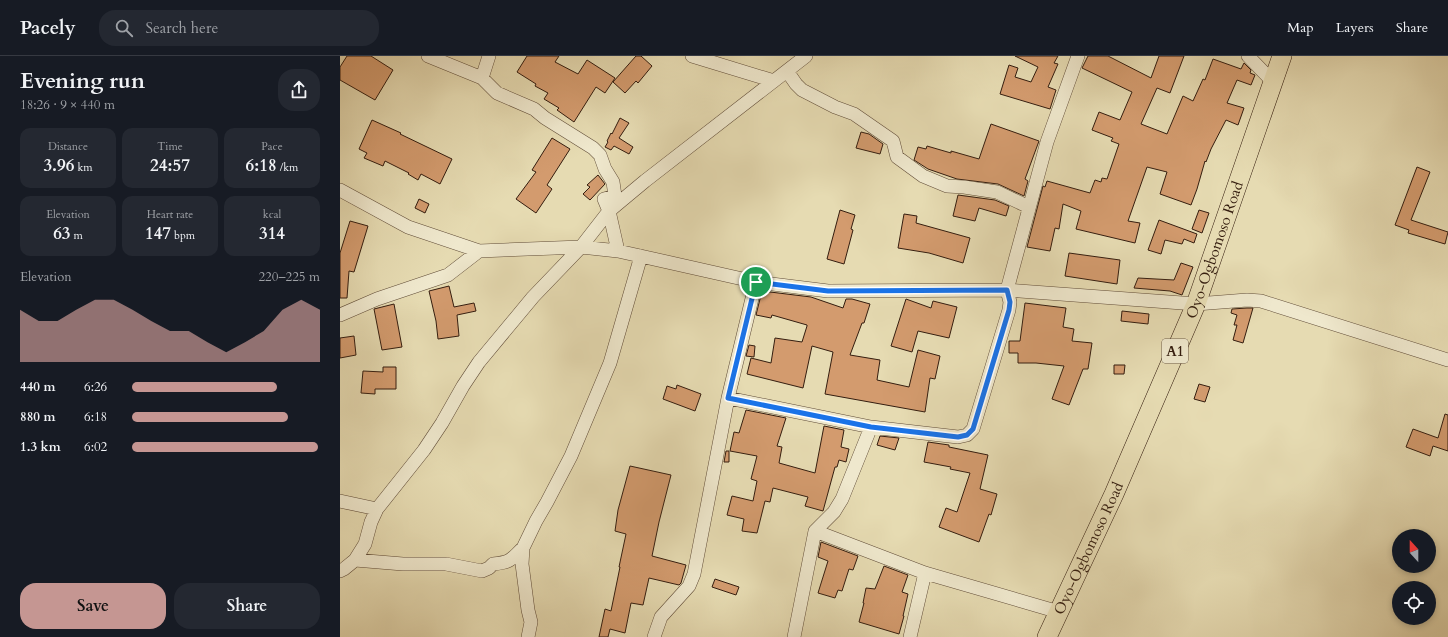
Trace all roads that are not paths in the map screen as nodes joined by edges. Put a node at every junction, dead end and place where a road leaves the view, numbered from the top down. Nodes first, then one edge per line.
1 (428, 56) edge
2 (489, 56) edge
3 (692, 56) edge
4 (806, 56) edge
5 (1078, 56) edge
6 (1248, 56) edge
7 (1282, 56) edge
8 (787, 71) junction
9 (482, 78) junction
10 (774, 81) junction
11 (1274, 82) junction
12 (340, 190) edge
13 (1029, 207) junction
14 (609, 211) junction
15 (581, 247) junction
16 (618, 251) junction
17 (479, 252) junction
18 (641, 256) junction
19 (756, 282) junction
20 (1007, 290) junction
21 (1196, 304) junction
22 (340, 315) edge
23 (1448, 360) edge
24 (728, 398) junction
25 (871, 427) junction
26 (340, 501) edge
27 (377, 509) junction
28 (814, 531) junction
29 (523, 548) junction
30 (355, 560) junction
31 (340, 571) edge
32 (925, 573) junction
33 (1059, 612) junction
34 (528, 637) edge
35 (654, 637) edge
36 (794, 637) edge
37 (910, 637) edge
38 (1047, 637) edge

1 - 9 street
2 - 9 street
3 - 10 street
4 - 8 street
5 - 13 street
6 - 11 street
7 - 11 highway, Oyo-Ogbomoso Road / A1
8 - 10 street
8 - 13 street
9 - 14 street
10 - 14 street
11 - 21 highway, Oyo-Ogbomoso Road / A1
12 - 17 street
13 - 20 street
14 - 15 street
14 - 16 street
15 - 16 street
15 - 17 street
15 - 27 street
16 - 18 street
17 - 22 street
18 - 19 street
18 - 29 street
19 - 20 street
19 - 24 street
20 - 21 street
20 - 25 street
21 - 23 street
21 - 33 highway, Oyo-Ogbomoso Road / A1
24 - 25 street
24 - 35 street
25 - 28 street
26 - 27 street
27 - 30 street
28 - 32 street
28 - 36 street
29 - 30 street
29 - 34 street
30 - 31 street
32 - 33 street
32 - 37 street
33 - 38 highway, Oyo-Ogbomoso Road / A1

